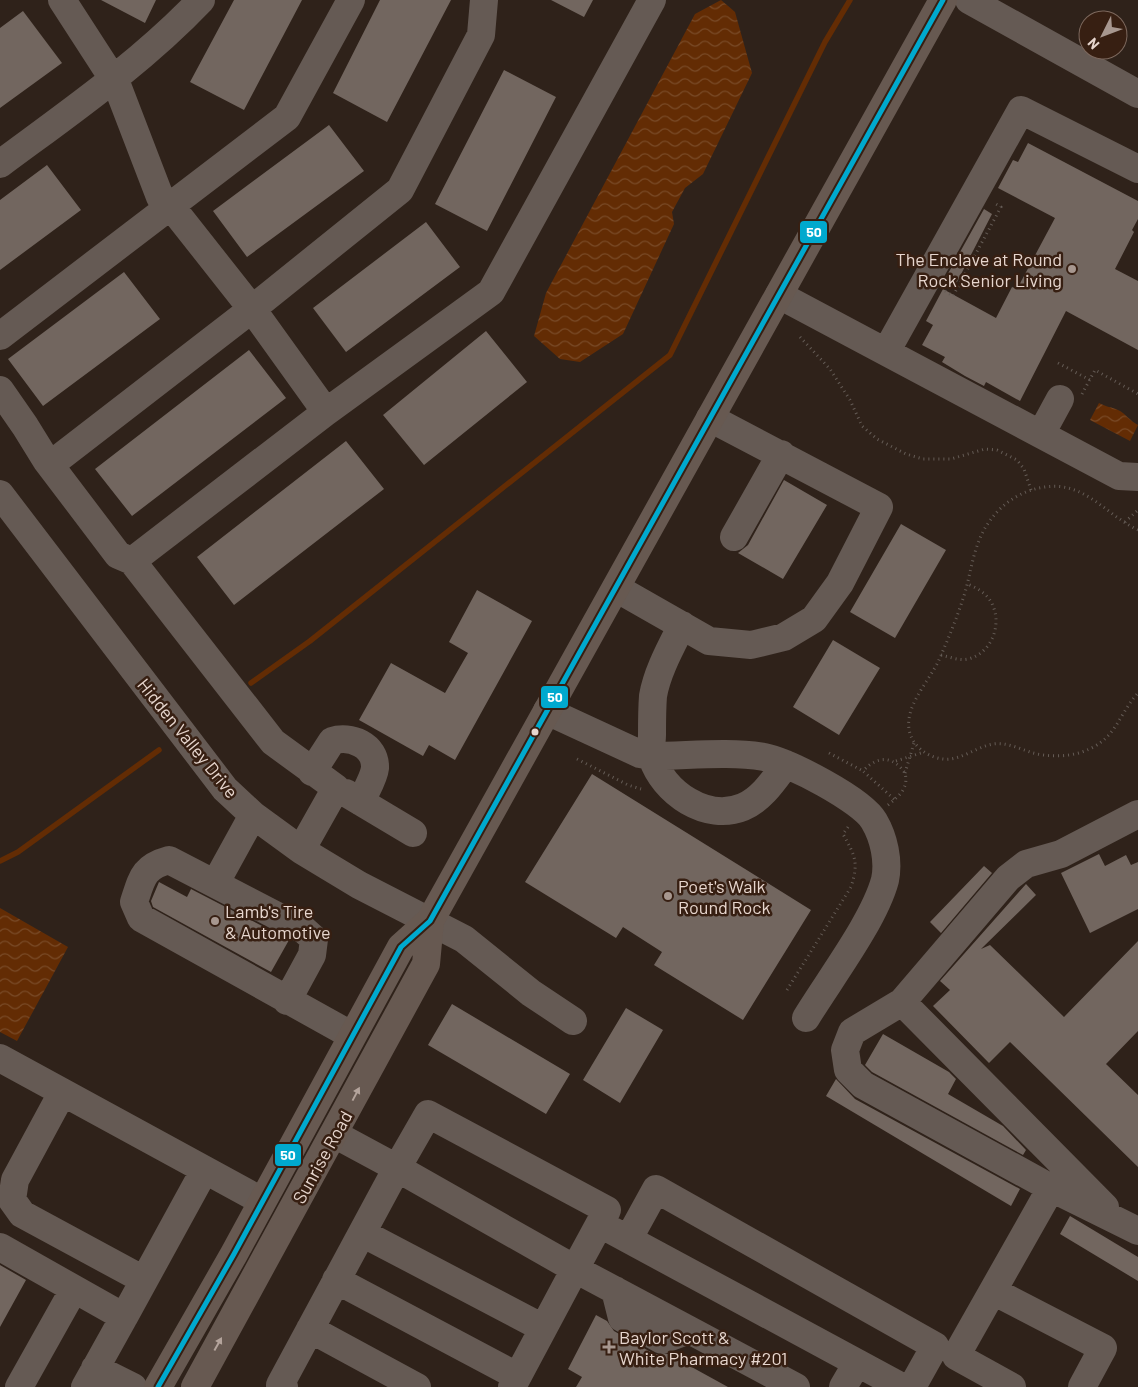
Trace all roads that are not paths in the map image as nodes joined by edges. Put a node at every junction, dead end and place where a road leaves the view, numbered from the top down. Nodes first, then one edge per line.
1 (62, 0) edge
2 (200, 0) edge
3 (351, 0) edge
4 (484, 0) edge
5 (652, 0) edge
6 (943, 0) edge
7 (969, 0) edge
8 (114, 80) junction
9 (1138, 94) edge
10 (0, 164) edge
11 (1138, 169) edge
12 (170, 207) junction
13 (779, 295) junction
14 (252, 309) junction
15 (0, 336) edge
16 (886, 352) junction
17 (0, 390) edge
18 (1071, 397) road end
19 (326, 412) junction
20 (710, 418) junction
21 (1041, 434) junction
22 (781, 454) junction
23 (50, 465) junction
24 (1138, 477) edge
25 (0, 494) edge
26 (734, 537) dead end
27 (132, 561) junction
28 (616, 588) junction
29 (682, 625) junction
30 (547, 711) junction
31 (651, 756) junction
32 (786, 764) junction
33 (312, 772) junction
34 (336, 788) junction
35 (361, 802) junction
36 (1138, 814) edge
37 (253, 815) junction
38 (413, 832) dead end
39 (301, 850) junction
40 (214, 884) junction
41 (430, 921) junction
42 (287, 1001) junction
43 (902, 1002) junction
44 (806, 1018) dead end
45 (574, 1021) dead end
46 (351, 1035) junction
47 (0, 1058) edge
48 (62, 1092) junction
49 (334, 1134) junction
50 (397, 1168) junction
51 (204, 1171) junction
52 (1051, 1188) junction
53 (262, 1201) junction
54 (600, 1224) junction
55 (1129, 1227) edge
56 (362, 1233) junction
57 (629, 1238) junction
58 (0, 1247) edge
59 (575, 1269) junction
60 (144, 1280) junction
61 (336, 1280) junction
62 (74, 1289) junction
63 (993, 1291) junction
64 (124, 1316) junction
65 (543, 1328) junction
66 (310, 1329) junction
67 (946, 1351) junction
68 (857, 1363) junction
69 (90, 1378) edge
70 (514, 1381) edge
71 (281, 1386) edge
72 (19, 1387) edge
73 (133, 1387) edge
74 (158, 1387) edge
75 (194, 1387) edge
76 (417, 1387) edge
77 (796, 1387) edge
78 (843, 1387) edge
79 (902, 1387) edge
80 (912, 1387) edge
81 (1012, 1387) edge
82 (1082, 1387) edge

1 - 8 street
2 - 8 street
3 - 12 street
4 - 14 street
5 - 19 street
6 - 13 main road, Sunrise Road
7 - 9 street
8 - 10 street
8 - 12 street
11 - 16 street
12 - 14 street
12 - 15 street
13 - 16 street
13 - 20 main road, Sunrise Road
14 - 19 street
14 - 23 street
16 - 21 street
17 - 23 street
18 - 21 street
19 - 27 street
20 - 22 street
20 - 28 main road, Sunrise Road
21 - 24 street
22 - 26 street
22 - 29 street
23 - 27 street
25 - 37 street, Hidden Valley Drive
27 - 33 street
28 - 29 street
28 - 30 main road, Sunrise Road
29 - 31 street
30 - 31 street
30 - 41 main road, Sunrise Road
31 - 32 street
31 - 32 street
32 - 44 street
33 - 34 street
33 - 35 street
34 - 35 street
34 - 39 street
35 - 38 street
36 - 43 street
37 - 39 street, Hidden Valley Drive
37 - 40 street
39 - 41 street, Hidden Valley Drive
40 - 42 street
40 - 42 street
41 - 45 street, Hidden Valley Drive
41 - 46 main road, Sunrise Road
49 -> 41 main road, Sunrise Road
42 - 46 street
43 - 52 street
43 - 55 street
46 - 53 main road, Sunrise Road
47 - 48 street
48 - 51 street
48 - 60 street
49 - 50 street
75 -> 49 main road, Sunrise Road
50 - 54 street
50 - 56 street
50 - 59 street
51 - 53 street
51 - 60 street
52 - 55 street
52 - 63 street
53 - 74 main road, Sunrise Road
54 - 57 street
54 - 59 street
56 - 61 street
56 - 65 street
57 - 67 street
57 - 68 street
58 - 62 street
59 - 65 street
59 - 77 street
60 - 64 street
61 - 66 street
61 - 70 street
62 - 64 street
62 - 72 street
63 - 67 street
63 - 82 street
64 - 69 street
65 - 70 street
66 - 71 street
66 - 76 street
67 - 80 street
67 - 81 street
68 - 78 street
68 - 79 street
69 - 73 street

